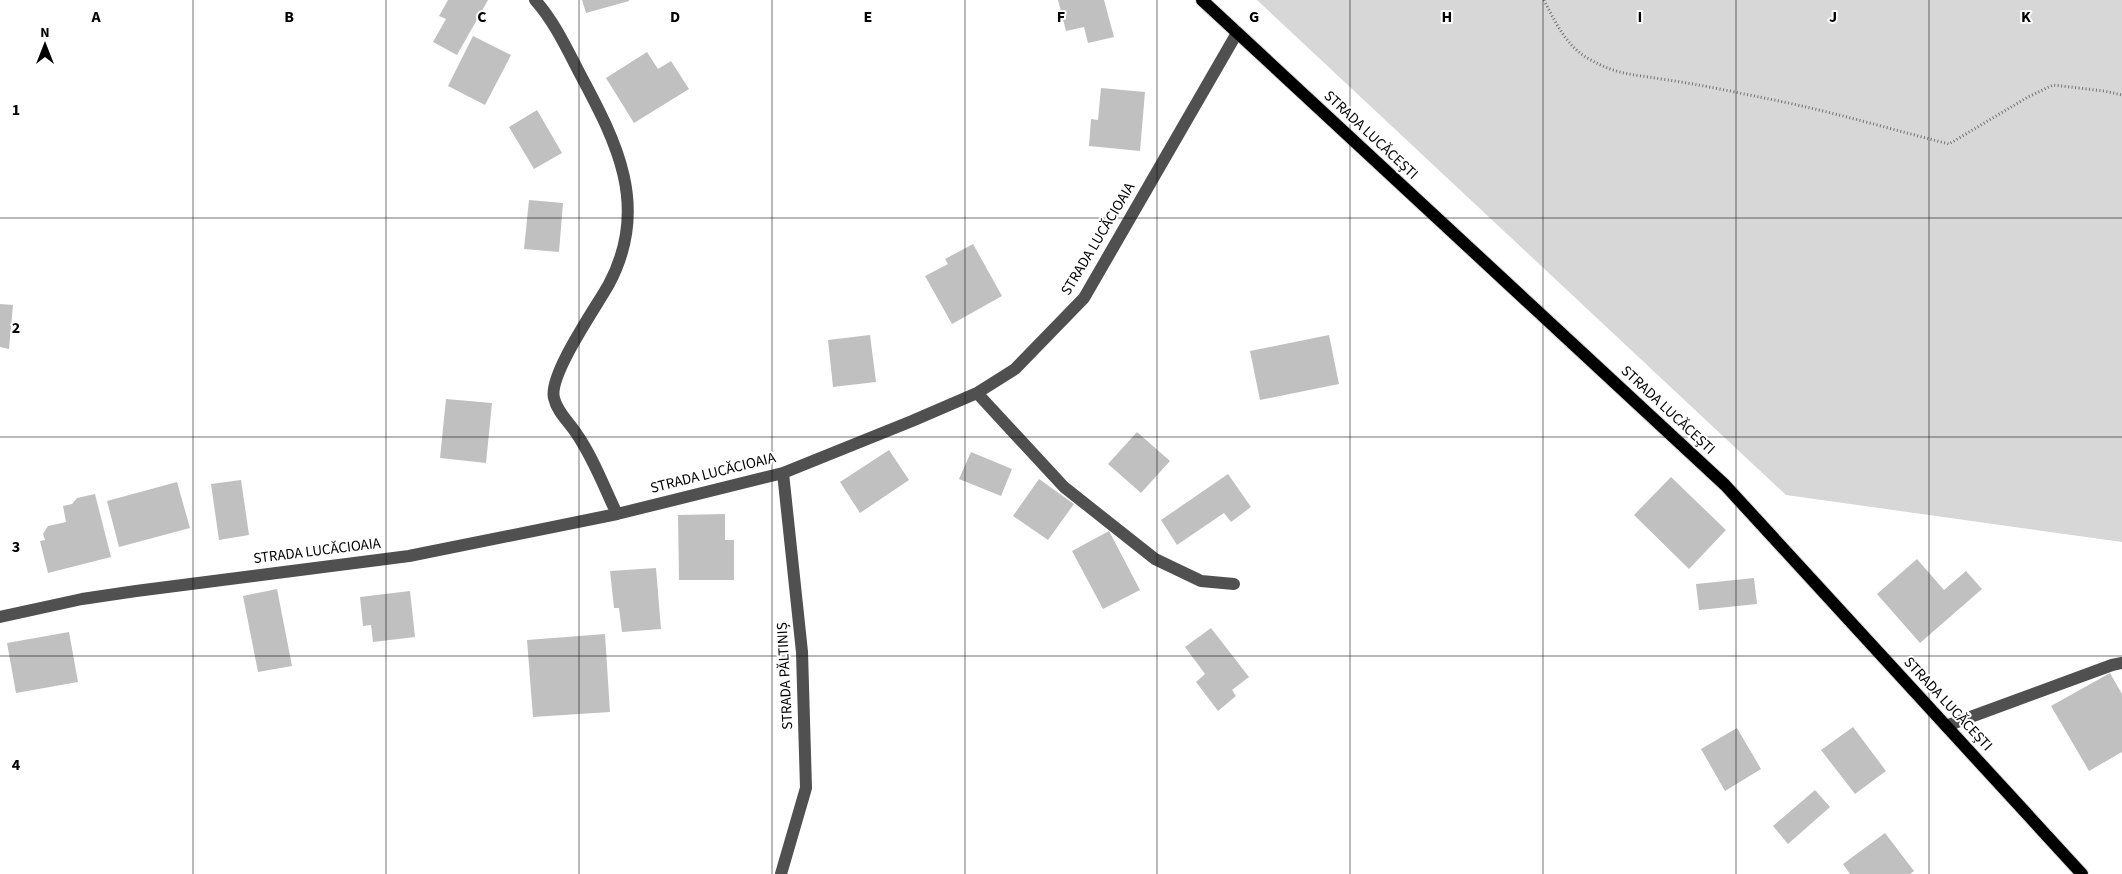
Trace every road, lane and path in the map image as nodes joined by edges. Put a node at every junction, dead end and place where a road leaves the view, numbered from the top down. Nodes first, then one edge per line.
1 (535, 0) edge
2 (1202, 0) edge
3 (1544, 0) edge
4 (1237, 32) junction
5 (2122, 95) edge
6 (977, 393) junction
7 (783, 473) junction
8 (617, 514) junction
9 (1234, 584) dead end
10 (0, 617) edge
11 (2122, 663) edge
12 (1946, 726) junction
13 (781, 874) edge
14 (2082, 874) edge

1 - 8 street
2 - 4 main road, STRADA LUCĂCEȘTI
3 - 5 path
4 - 6 street, STRADA LUCĂCIOAIA
4 - 12 main road, STRADA LUCĂCEȘTI
6 - 7 street, STRADA LUCĂCIOAIA
6 - 9 street
7 - 8 street, STRADA LUCĂCIOAIA
7 - 13 street, STRADA PĂLTINIȘ
8 - 10 street, STRADA LUCĂCIOAIA
11 - 12 street
12 - 14 main road, STRADA LUCĂCEȘTI

